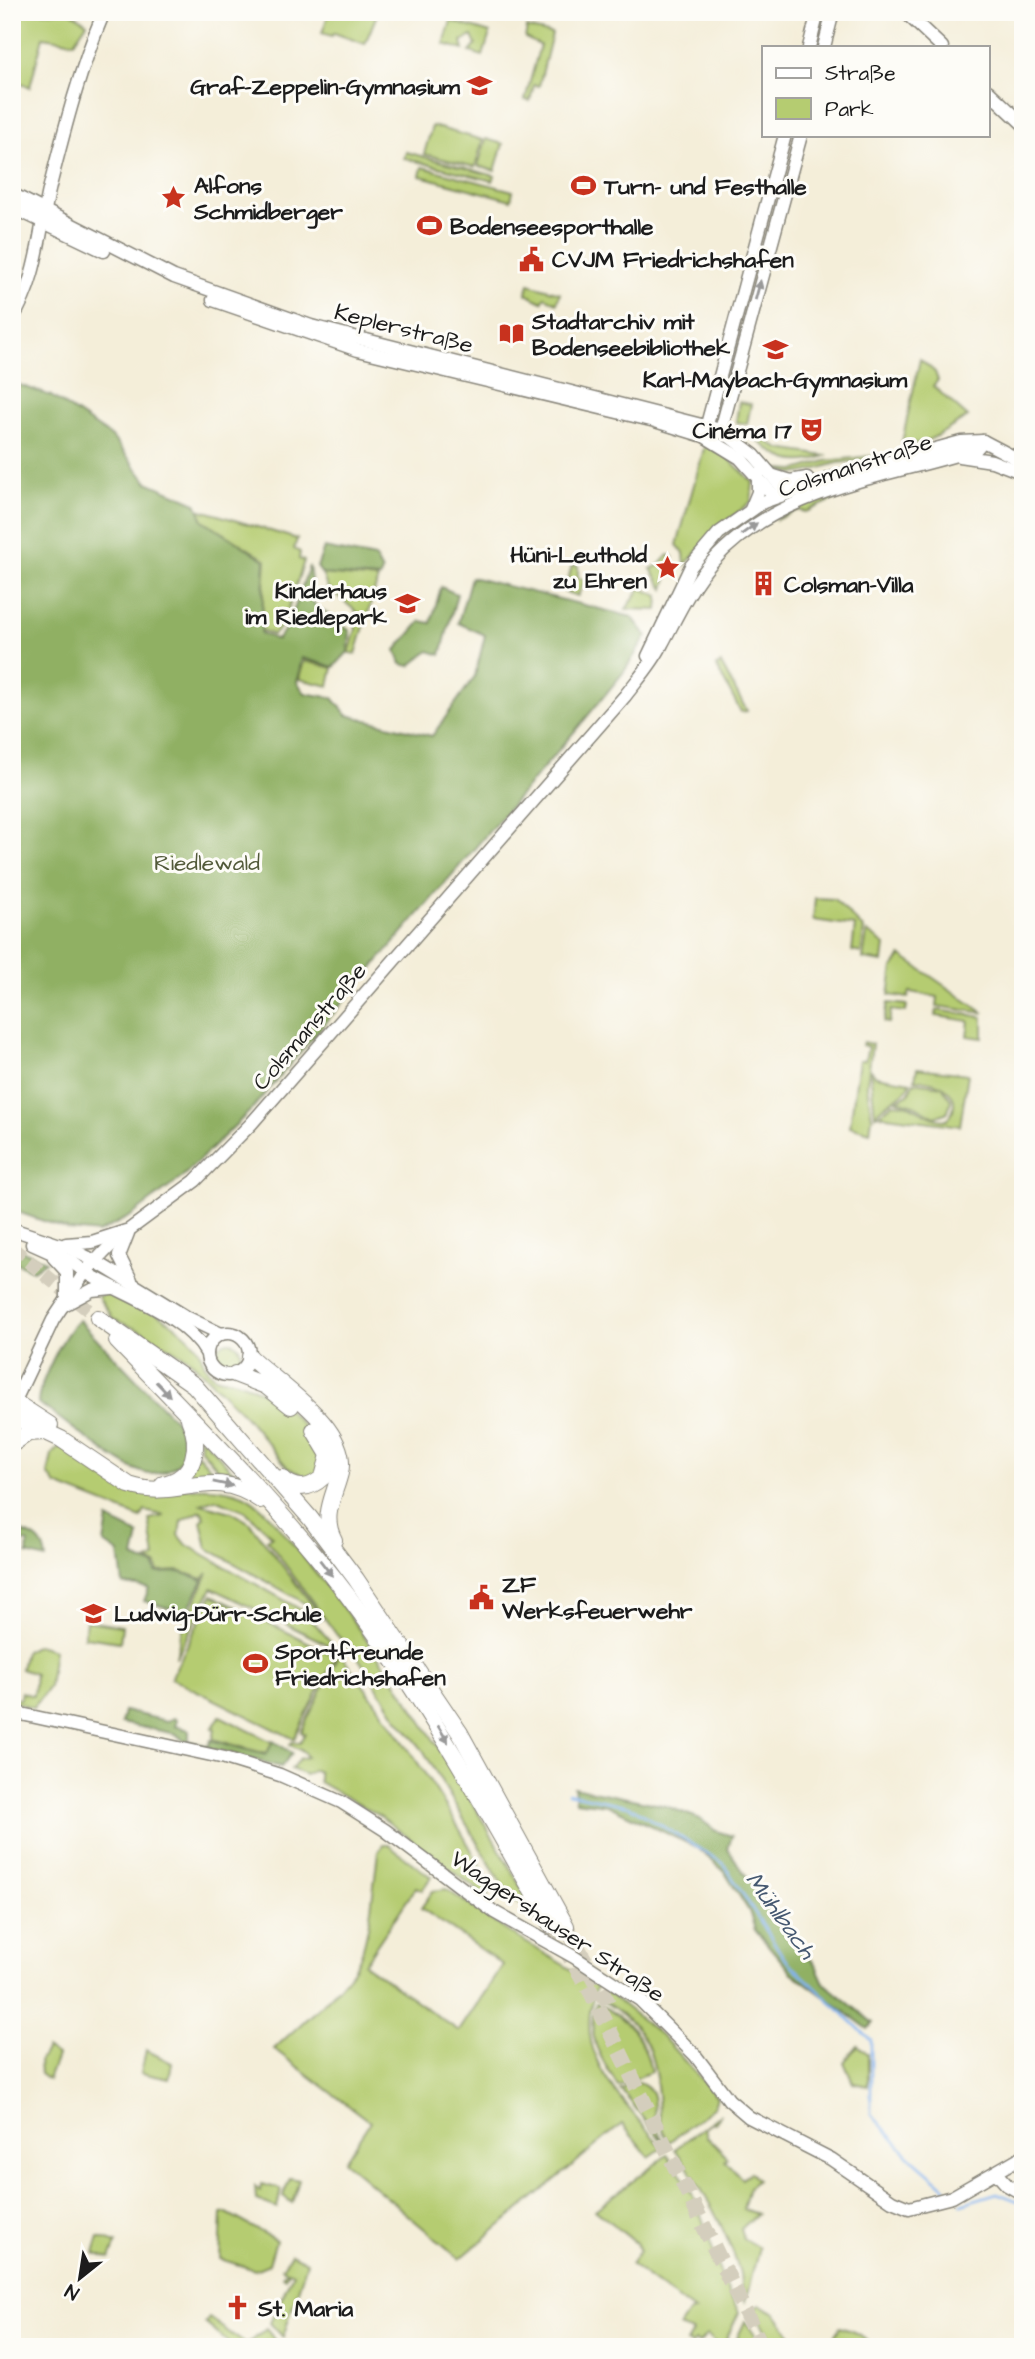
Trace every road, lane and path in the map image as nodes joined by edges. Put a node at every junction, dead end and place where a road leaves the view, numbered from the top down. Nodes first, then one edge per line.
1 (104, 12) edge
2 (818, 12) edge
3 (833, 12) edge
4 (905, 12) edge
5 (808, 46) edge
6 (824, 46) edge
7 (941, 46) edge
8 (990, 93) edge
9 (1023, 124) edge
10 (785, 136) edge
11 (801, 136) edge
12 (12, 194) edge
13 (12, 207) edge
14 (44, 216) junction
15 (12, 319) edge
16 (721, 430) junction
17 (706, 431) junction
18 (983, 441) junction
19 (956, 456) junction
20 (1023, 462) edge
21 (1023, 473) edge
22 (758, 474) junction
23 (775, 476) junction
24 (817, 482) junction
25 (784, 498) junction
26 (751, 509) junction
27 (641, 674) junction
28 (130, 1230) junction
29 (12, 1232) edge
30 (53, 1247) junction
31 (95, 1261) junction
32 (85, 1272) junction
33 (133, 1284) junction
34 (118, 1288) junction
35 (64, 1302) junction
36 (220, 1334) junction
37 (207, 1354) junction
38 (250, 1357) junction
39 (235, 1374) junction
40 (182, 1408) junction
41 (13, 1413) edge
42 (50, 1433) junction
43 (12, 1444) edge
44 (255, 1453) junction
45 (283, 1515) junction
46 (356, 1579) junction
47 (12, 1712) edge
48 (1023, 2156) edge
49 (997, 2174) junction
50 (1023, 2194) edge

1 - 14 street
2 - 5 street
3 - 6 street
4 - 7 street
8 - 9 street
10 - 17 street
16 -> 11 street
12 - 14 street
13 - 14 street
14 - 15 street
14 - 17 street, Keplerstraße
16 - 17 street
16 - 23 street
17 - 22 street, Keplerstraße
18 - 19 street
18 - 20 street
18 - 24 street
19 - 21 street, Colsmanstraße
19 - 25 street, Colsmanstraße
22 - 25 street, Keplerstraße
22 - 26 street
23 - 24 street
23 - 25 street
24 - 25 street
25 - 26 street, Colsmanstraße
27 -> 25 street, Colsmanstraße
26 - 27 street, Colsmanstraße
27 - 28 street, Colsmanstraße
28 - 30 street
28 - 31 street, Colsmanstraße
28 - 33 street
29 - 30 street
30 - 31 street
30 - 32 street
30 - 35 street
31 - 32 street, Colsmanstraße
31 - 33 street
32 - 34 street
32 - 35 street, Colsmanstraße
33 - 36 street
34 - 35 street
34 - 37 street
35 - 41 street, Colsmanstraße
36 - 37 street
36 - 38 street
37 - 39 street
38 - 39 street
38 - 46 highway
39 - 44 highway
40 - 41 highway
44 -> 40 highway
40 - 45 highway
41 - 42 highway
42 - 43 highway
42 -> 45 highway
44 - 46 highway
45 -> 46 highway
47 - 49 street, Waggershauser Straße
48 - 49 street, Waggershauser Straße
49 - 50 street

